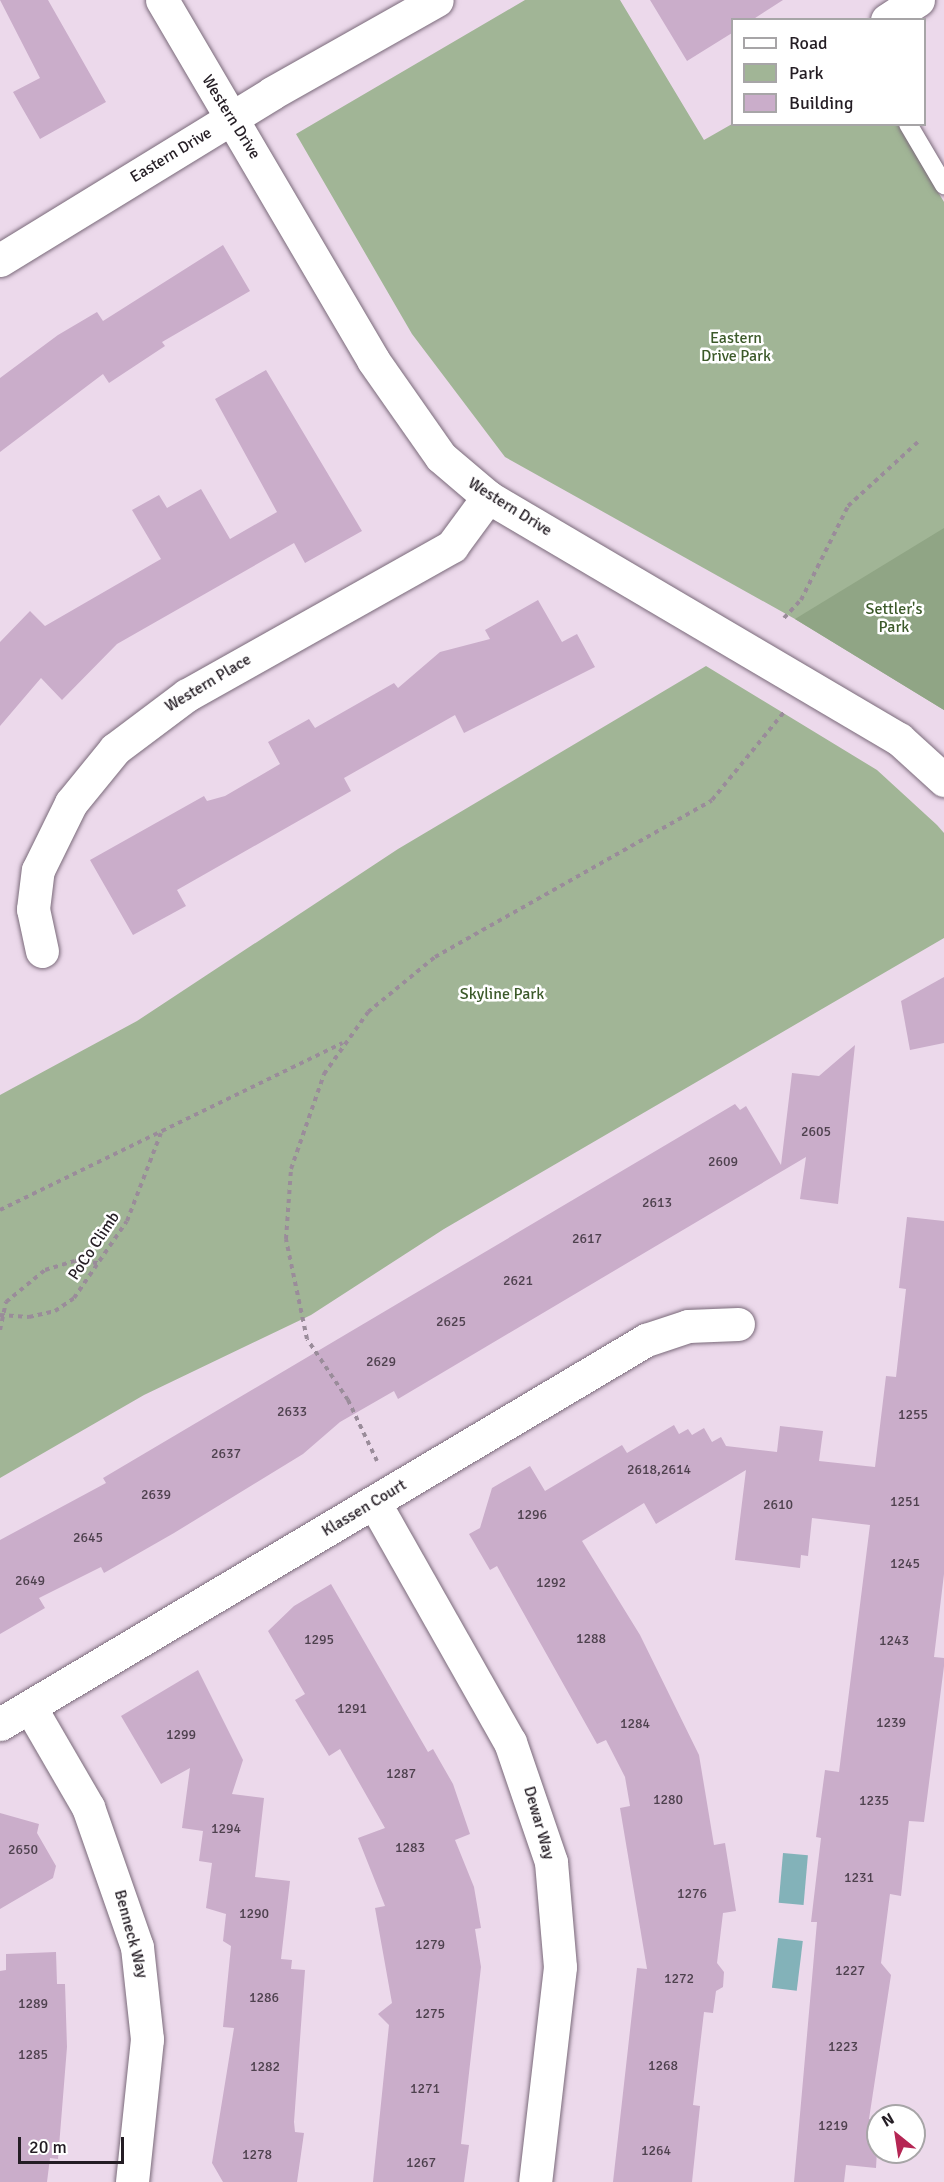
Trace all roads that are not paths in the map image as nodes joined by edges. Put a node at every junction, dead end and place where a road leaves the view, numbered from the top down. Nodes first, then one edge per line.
1 (162, 0) edge
2 (437, 0) edge
3 (918, 0) edge
4 (890, 18) edge
5 (230, 120) junction
6 (909, 126) edge
7 (944, 185) edge
8 (0, 260) edge
9 (488, 497) junction
10 (944, 780) edge
11 (42, 951) dead end
12 (738, 1324) dead end
13 (374, 1502) junction
14 (30, 1707) junction
15 (0, 1724) edge
16 (132, 2182) edge
17 (535, 2182) edge

1 - 5 street, Western Drive
2 - 5 street, Eastern Drive
3 - 4 street
5 - 8 street, Eastern Drive
5 - 9 street, Western Drive
6 - 7 lane
9 - 10 street, Western Drive
9 - 11 street, Western Place
12 - 13 street, Klassen Court
13 - 14 street, Klassen Court
13 - 17 street, Dewar Way
14 - 15 street, Klassen Court
14 - 16 street, Benneck Way

